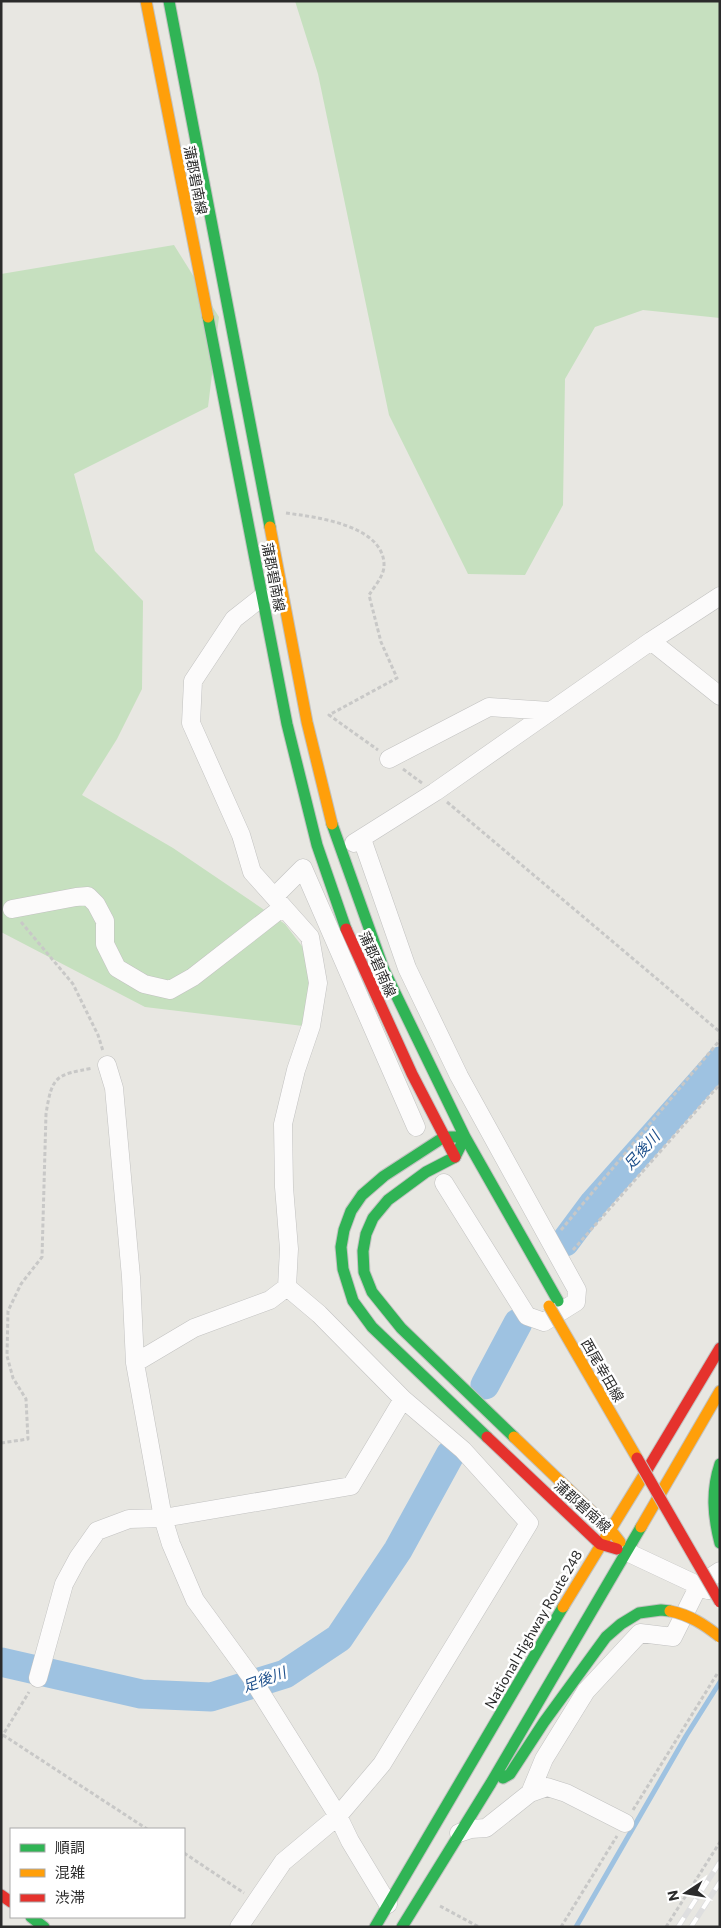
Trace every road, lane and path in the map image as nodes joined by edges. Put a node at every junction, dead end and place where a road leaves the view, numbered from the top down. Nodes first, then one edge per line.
1 (146, 1) edge
2 (169, 1) edge
3 (265, 510) junction
4 (720, 596) edge
5 (262, 597) junction
6 (651, 641) junction
7 (720, 696) edge
8 (550, 711) junction
9 (389, 759) junction
10 (435, 792) junction
11 (279, 901) junction
12 (12, 909) joint
13 (720, 1032) edge
14 (720, 1040) edge
15 (106, 1065) junction
16 (720, 1084) edge
17 (416, 1127) dead end
18 (444, 1137) junction
19 (465, 1137) junction
20 (457, 1161) junction
21 (444, 1183) dead end
22 (551, 1242) junction
23 (562, 1262) junction
24 (533, 1281) dead end
25 (287, 1287) junction
26 (553, 1303) junction
27 (720, 1348) edge
28 (135, 1363) junction
29 (720, 1391) edge
30 (403, 1399) junction
31 (1, 1443) edge
32 (720, 1464) edge
33 (163, 1518) junction
34 (610, 1528) junction
35 (720, 1542) edge
36 (600, 1544) junction
37 (627, 1552) junction
38 (720, 1571) edge
39 (699, 1585) junction
40 (720, 1586) edge
41 (720, 1598) edge
42 (720, 1602) edge
43 (720, 1637) edge
44 (39, 1673) joint
45 (717, 1674) dead end
46 (2, 1736) edge
47 (491, 1784) junction
48 (530, 1793) junction
49 (338, 1816) junction
50 (625, 1823) junction
51 (145, 1828) edge
52 (459, 1833) junction
53 (720, 1842) edge
54 (185, 1854) edge
55 (420, 1896) junction
56 (256, 1901) junction
57 (388, 1904) junction
58 (32, 1918) edge
59 (44, 1927) edge
60 (239, 1927) edge
61 (375, 1927) edge
62 (402, 1927) edge
63 (479, 1927) edge
64 (561, 1927) edge
65 (666, 1927) edge

1 - 5 main road, 蒲郡碧南線
2 - 3 main road, 蒲郡碧南線
3 - 9 path
3 - 19 main road, 蒲郡碧南線
4 - 6 street
5 - 11 street
5 - 18 main road, 蒲郡碧南線
6 - 7 street
6 - 8 street
8 - 9 street
8 - 10 street
9 - 10 path
10 - 13 path
10 - 22 street
11 - 12 street
11 - 17 street
11 - 25 street
12 - 15 path
14 - 22 path
15 - 28 street
15 - 31 path
16 - 23 path
18 - 19 main road
18 - 20 main road, 蒲郡碧南線
18 - 36 main road, 蒲郡碧南線
19 - 20 main road
19 - 26 main road, 西尾幸田線
20 - 34 main road, 蒲郡碧南線
21 - 23 street
22 - 23 street
24 - 26 main road, 西尾幸田線
25 - 28 street
25 - 30 street
26 - 40 main road, 西尾幸田線
26 - 42 main road, 西尾幸田線, bridge
27 - 34 main road, National Highway Route 248
28 - 33 street
29 - 37 main road
30 - 33 street
30 - 49 street
32 - 35 main road
33 - 44 street
33 - 49 street
34 - 36 main road, National Highway Route 248
34 - 37 main road, 蒲郡碧南線
36 - 37 main road, 蒲郡碧南線
36 - 57 main road, National Highway Route 248
37 - 39 street
37 - 47 main road
38 - 39 street
39 - 41 street
39 - 48 street
43 - 47 main road, bridge
44 - 46 path
45 - 50 path
46 - 51 path
47 - 52 main road
48 - 50 street
48 - 52 street
49 - 56 street
49 - 57 street
50 - 64 path
52 - 55 main road
53 - 65 path
54 - 56 path
55 - 62 main road
55 - 63 path
56 - 60 street
57 - 61 main road, National Highway Route 248
58 - 59 main road

